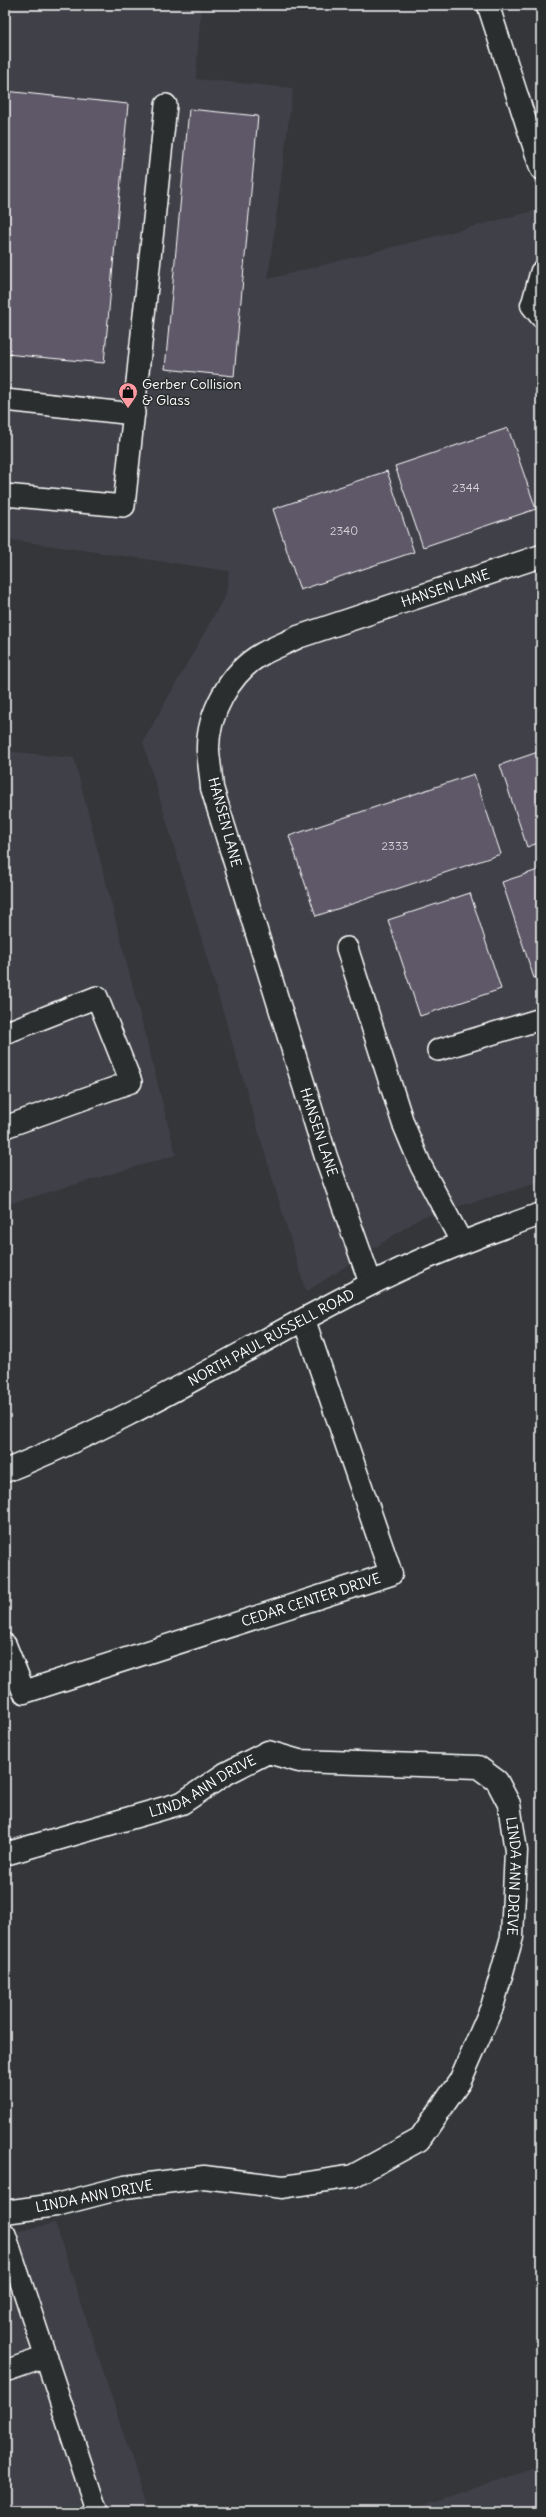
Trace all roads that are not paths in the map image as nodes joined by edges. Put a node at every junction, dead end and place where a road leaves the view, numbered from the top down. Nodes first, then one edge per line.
1 (488, 5) edge
2 (166, 106) dead end
3 (541, 169) edge
4 (541, 272) edge
5 (537, 310) edge
6 (5, 400) edge
7 (134, 414) junction
8 (5, 495) edge
9 (541, 556) edge
10 (347, 948) dead end
11 (541, 1019) edge
12 (5, 1034) edge
13 (438, 1050) dead end
14 (5, 1127) edge
15 (541, 1214) edge
16 (462, 1243) junction
17 (371, 1284) junction
18 (304, 1320) junction
19 (5, 1471) edge
20 (5, 1645) edge
21 (5, 1854) edge
22 (5, 2212) edge
23 (5, 2234) edge
24 (46, 2357) junction
25 (5, 2371) edge
26 (96, 2512) edge

1 - 3 lane
2 - 7 lane
4 - 5 lane
6 - 7 lane
7 - 8 lane
9 - 17 street, HANSEN LANE
10 - 16 lane
11 - 13 lane
12 - 14 lane
15 - 16 street, NORTH PAUL RUSSELL ROAD
16 - 17 street, NORTH PAUL RUSSELL ROAD
17 - 18 street, NORTH PAUL RUSSELL ROAD
18 - 19 street, NORTH PAUL RUSSELL ROAD
18 - 20 street, CEDAR CENTER DRIVE
21 - 22 street, LINDA ANN DRIVE
23 - 24 lane
24 - 25 lane
24 - 26 lane

